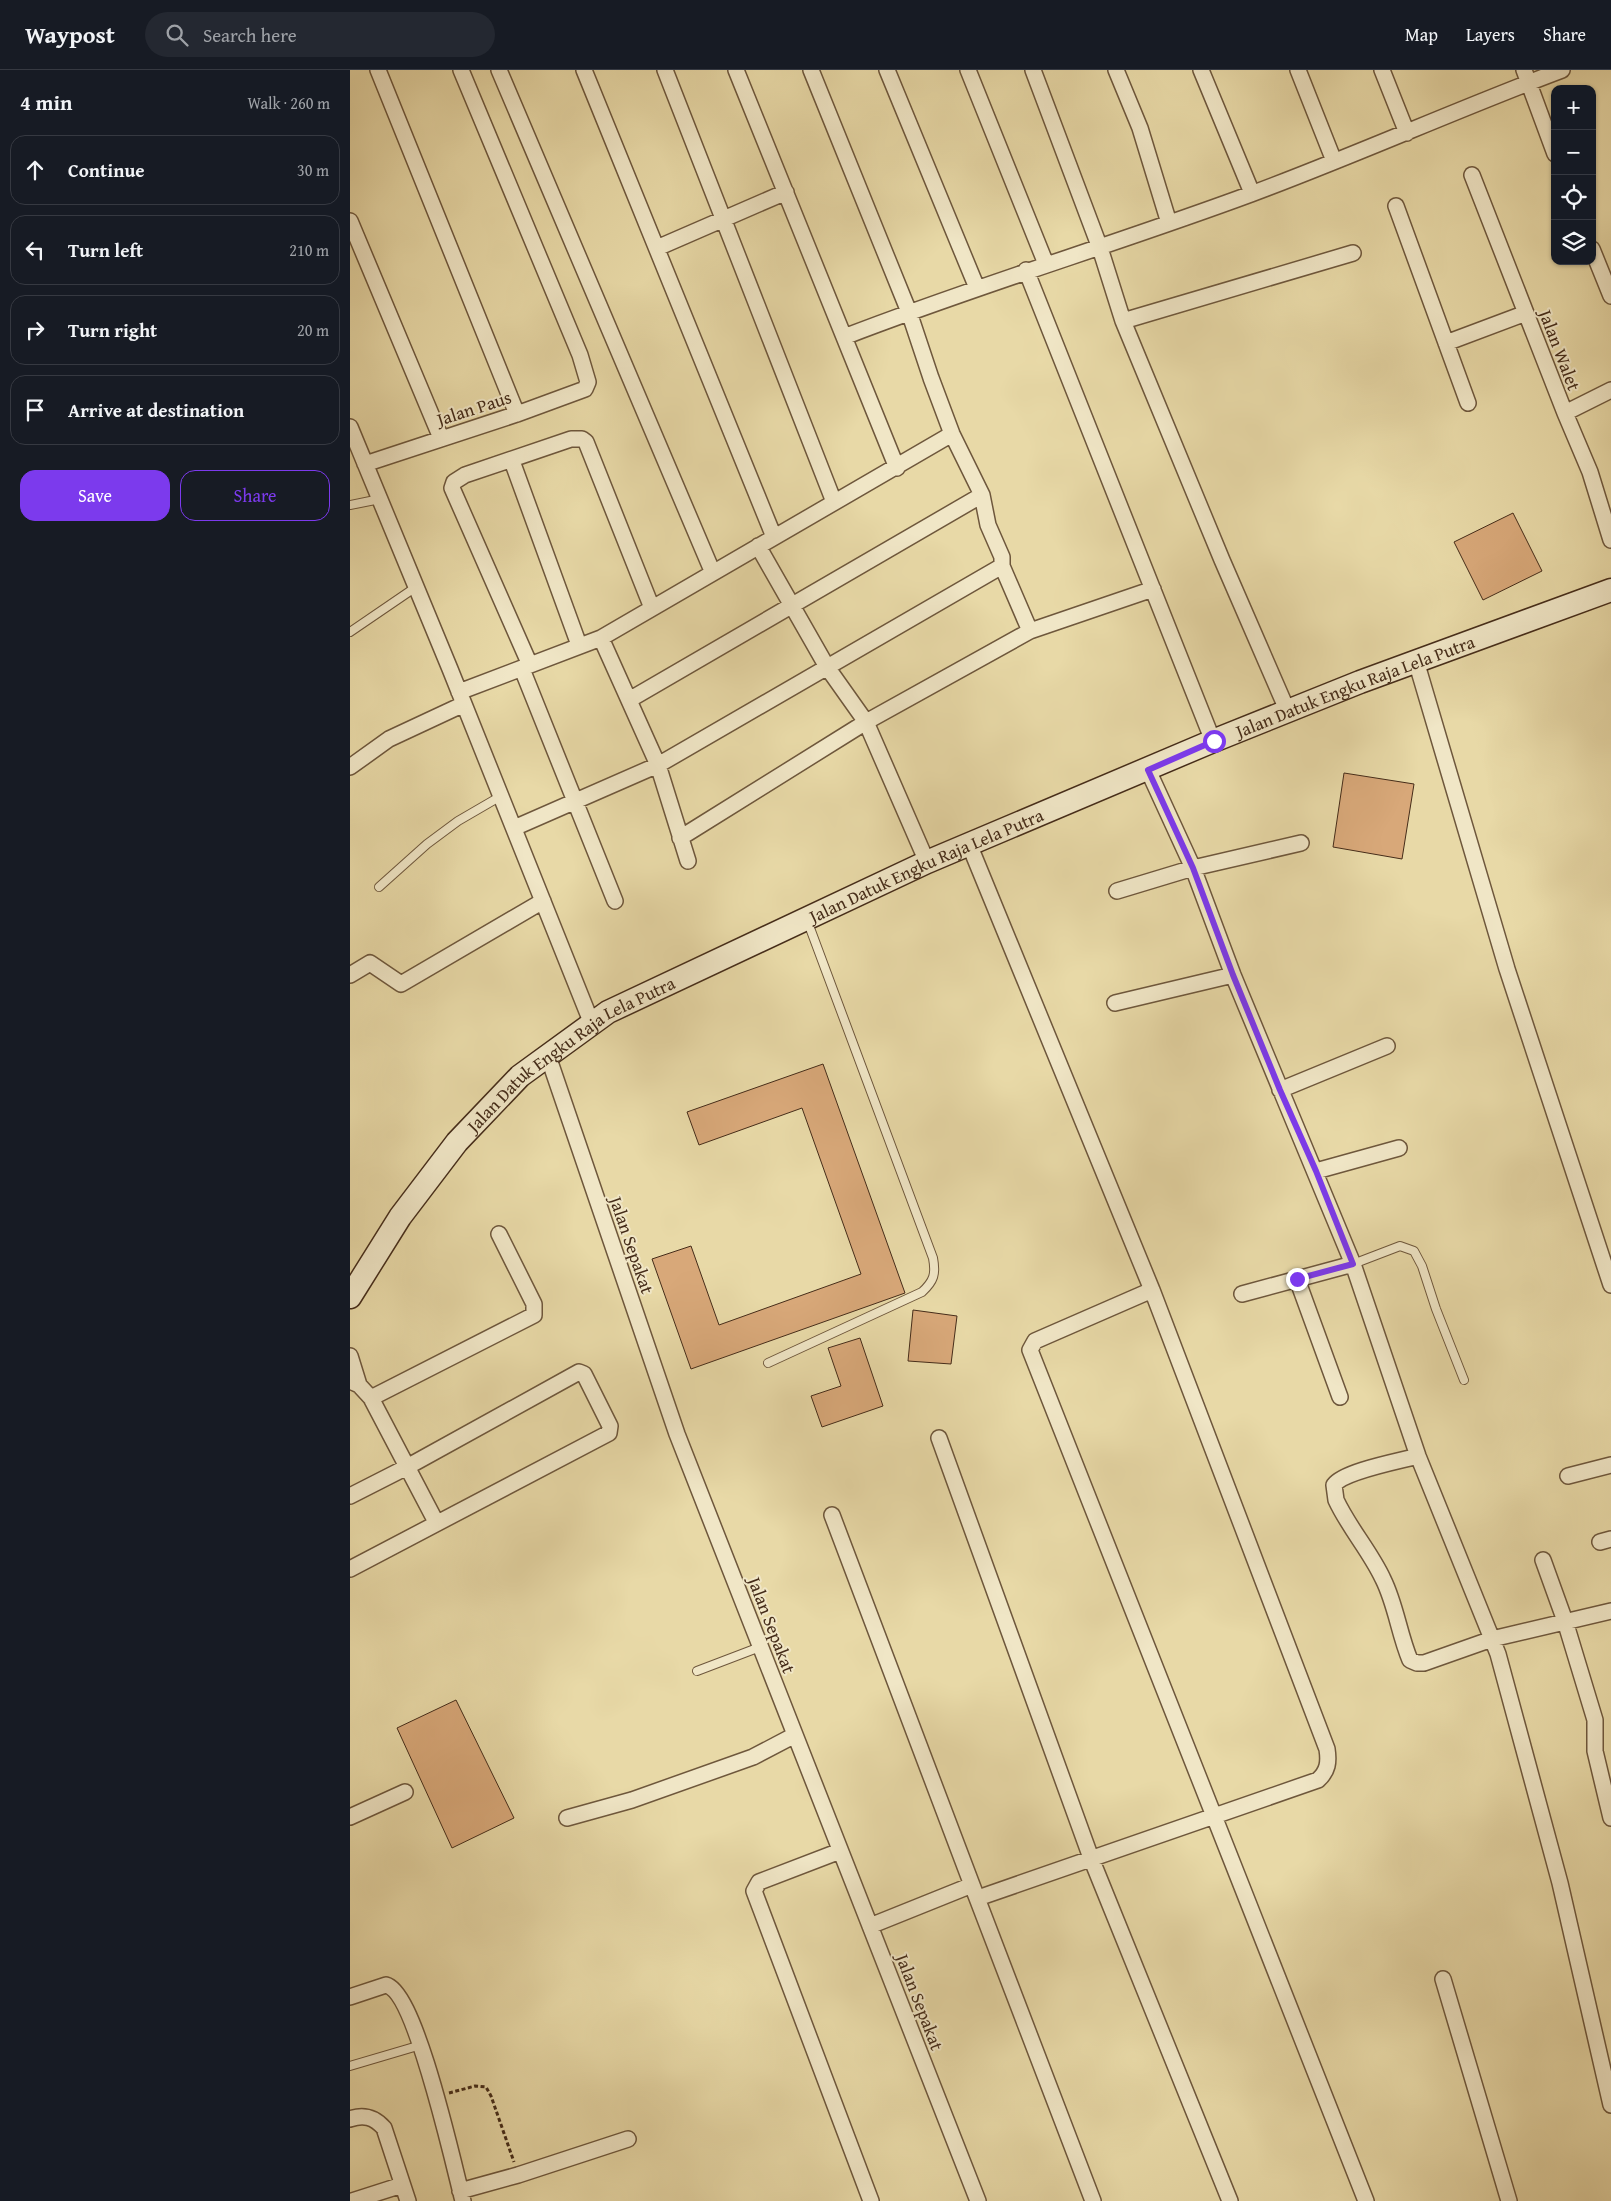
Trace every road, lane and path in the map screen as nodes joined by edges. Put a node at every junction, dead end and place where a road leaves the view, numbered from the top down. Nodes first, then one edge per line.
1 (378, 70) edge
2 (461, 70) edge
3 (499, 70) edge
4 (584, 70) edge
5 (665, 70) edge
6 (736, 70) edge
7 (811, 70) edge
8 (887, 70) edge
9 (968, 70) edge
10 (1033, 70) edge
11 (1116, 70) edge
12 (1201, 70) edge
13 (1298, 70) edge
14 (1382, 70) edge
15 (1562, 70) edge
16 (1525, 77) edge
17 (1407, 132) junction
18 (1551, 144) edge
19 (1334, 161) junction
20 (1472, 175) dead end
21 (786, 192) junction
22 (1252, 193) junction
23 (1396, 206) dead end
24 (725, 218) junction
25 (350, 221) edge
26 (1169, 223) junction
27 (657, 248) junction
28 (1100, 248) junction
29 (1353, 253) dead end
30 (1596, 259) edge
31 (1046, 264) junction
32 (1026, 270) junction
33 (977, 288) junction
34 (1611, 296) edge
35 (909, 312) junction
36 (1526, 313) junction
37 (1124, 321) junction
38 (844, 337) junction
39 (1446, 343) junction
40 (1611, 390) edge
41 (1468, 403) dead end
42 (1565, 413) junction
43 (517, 414) junction
44 (350, 427) edge
45 (952, 434) junction
46 (441, 438) junction
47 (512, 461) junction
48 (365, 464) junction
49 (896, 468) junction
50 (982, 495) junction
51 (380, 499) junction
52 (834, 502) junction
53 (350, 505) edge
54 (774, 537) junction
55 (1611, 540) edge
56 (758, 546) junction
57 (1002, 566) junction
58 (713, 572) junction
59 (416, 587) junction
60 (1153, 589) junction
61 (1611, 590) edge
62 (792, 604) junction
63 (652, 608) junction
64 (1030, 631) junction
65 (350, 632) edge
66 (601, 638) junction
67 (579, 644) junction
68 (1416, 661) junction
69 (526, 667) junction
70 (828, 667) junction
71 (462, 698) junction
72 (629, 700) junction
73 (1288, 712) junction
74 (866, 722) junction
75 (1214, 741) junction
76 (658, 765) junction
77 (350, 767) edge
78 (1148, 770) junction
79 (501, 796) junction
80 (575, 801) junction
81 (514, 828) junction
82 (680, 838) junction
83 (1301, 843) dead end
84 (969, 844) junction
85 (688, 861) dead end
86 (927, 862) junction
87 (1193, 868) junction
88 (378, 887) dead end
89 (1116, 891) dead end
90 (543, 901) junction
91 (615, 901) dead end
92 (806, 918) junction
93 (350, 975) edge
94 (1233, 975) junction
95 (1115, 1003) dead end
96 (592, 1024) junction
97 (1387, 1046) dead end
98 (548, 1056) junction
99 (1280, 1090) junction
100 (1399, 1148) dead end
101 (1316, 1171) junction
102 (499, 1234) dead end
103 (1353, 1264) junction
104 (1297, 1279) junction
105 (1611, 1284) edge
106 (1152, 1290) junction
107 (1242, 1294) dead end
108 (350, 1297) edge
109 (350, 1356) edge
110 (768, 1363) dead end
111 (1464, 1380) dead end
112 (355, 1383) edge
113 (1340, 1397) dead end
114 (371, 1398) junction
115 (939, 1438) dead end
116 (1418, 1456) junction
117 (1611, 1465) edge
118 (407, 1467) junction
119 (1568, 1476) dead end
120 (350, 1496) edge
121 (832, 1515) dead end
122 (436, 1522) junction
123 (1543, 1560) dead end
124 (350, 1569) edge
125 (1611, 1611) edge
126 (1565, 1621) junction
127 (1492, 1639) junction
128 (760, 1647) junction
129 (697, 1671) dead end
130 (795, 1735) junction
131 (404, 1792) dead end
132 (1213, 1816) junction
133 (350, 1817) edge
134 (567, 1818) dead end
135 (1611, 1818) edge
136 (840, 1851) junction
137 (1090, 1858) junction
138 (975, 1891) junction
139 (870, 1926) junction
140 (1443, 1979) dead end
141 (350, 1997) edge
142 (421, 2045) junction
143 (350, 2066) edge
144 (437, 2096) junction
145 (1611, 2105) edge
146 (350, 2119) edge
147 (628, 2139) dead end
148 (518, 2175) junction
149 (402, 2185) junction
150 (461, 2196) edge
151 (352, 2201) edge
152 (408, 2201) edge
153 (871, 2201) edge
154 (978, 2201) edge
155 (1093, 2201) edge
156 (1230, 2201) edge
157 (1366, 2201) edge
158 (1509, 2201) edge

1 - 43 street
2 - 43 street, Jalan Paus
3 - 58 street
4 - 27 street
5 - 24 street
6 - 21 street
7 - 35 street
8 - 33 street
9 - 31 street
10 - 28 street
11 - 26 street
12 - 22 street
13 - 19 street
14 - 17 street
15 - 16 street
16 - 17 street
16 - 18 street
17 - 19 street
19 - 22 street
20 - 36 street, Jalan Walet
21 - 24 street
21 - 38 street
22 - 26 street
23 - 39 street
24 - 27 street
24 - 52 street
25 - 46 street
26 - 28 street
27 - 54 street
28 - 31 street
28 - 37 street
29 - 37 street
30 - 34 street
31 - 32 street
32 - 33 street
32 - 60 street
33 - 35 street
35 - 38 street
35 - 45 street
36 - 39 street
36 - 42 street, Jalan Walet
37 - 73 street
38 - 49 street
39 - 41 street
40 - 42 street
42 - 55 street, Jalan Walet
43 - 46 street, Jalan Paus
44 - 48 street
45 - 49 street
45 - 50 street
46 - 48 street, Jalan Paus
47 - 63 street
47 - 67 street
47 - 69 street
48 - 51 street
49 - 52 street
50 - 57 street
50 - 62 street
51 - 53 lane
51 - 59 street
52 - 54 street
54 - 56 street
56 - 58 street
56 - 62 street
57 - 64 street
57 - 70 street
58 - 63 street
59 - 65 lane
59 - 71 street
60 - 64 street
60 - 75 street
61 - 68 street, Jalan Datuk Engku Raja Lela Putra
62 - 70 street
62 - 72 street
63 - 66 street
64 - 74 street
66 - 67 street
66 - 72 street
67 - 69 street
68 - 73 street, Jalan Datuk Engku Raja Lela Putra
68 - 105 street
69 - 71 street
69 - 80 street
70 - 74 street
70 - 76 street
71 - 77 street
71 - 79 street
72 - 76 street
73 - 75 street, Jalan Datuk Engku Raja Lela Putra
74 - 82 street
74 - 86 street
75 - 78 street, Jalan Datuk Engku Raja Lela Putra
76 - 80 street
76 - 82 street
78 - 84 street, Jalan Datuk Engku Raja Lela Putra
78 - 87 street
79 - 81 street
79 - 88 lane
80 - 81 street
80 - 91 street
81 - 90 street
82 - 85 street
83 - 87 street
84 - 86 street, Jalan Datuk Engku Raja Lela Putra
84 - 106 street
86 - 92 street, Jalan Datuk Engku Raja Lela Putra
87 - 89 street
87 - 94 street
90 - 93 street
90 - 96 street
92 - 96 street, Jalan Datuk Engku Raja Lela Putra
92 - 110 lane
94 - 95 street
94 - 99 street
96 - 98 street, Jalan Datuk Engku Raja Lela Putra
97 - 99 street
98 - 108 street, Jalan Datuk Engku Raja Lela Putra
98 - 128 street, Jalan Sepakat
99 - 101 street
100 - 101 street
101 - 103 street
102 - 114 street
103 - 104 street
103 - 111 lane
103 - 116 street
104 - 107 street
104 - 113 street
106 - 132 street
106 - 132 street
109 - 112 street
112 - 114 street
114 - 118 street
115 - 137 street
116 - 127 street
116 - 127 street
117 - 119 street
118 - 120 street
118 - 122 street
118 - 122 street
121 - 138 street
122 - 124 street
123 - 126 street
125 - 126 street
126 - 127 street
126 - 135 street
127 - 145 street
128 - 129 lane
128 - 130 street, Jalan Sepakat
130 - 134 street
130 - 136 street, Jalan Sepakat
131 - 133 street
132 - 137 street
132 - 157 street
136 - 139 street, Jalan Sepakat
136 - 153 street
137 - 138 street
137 - 156 street
138 - 139 street
138 - 155 street
139 - 154 street, Jalan Sepakat
140 - 158 street
141 - 142 street
142 - 143 lane
142 - 144 street
144 - 148 path
144 - 150 street
146 - 149 street
147 - 148 street
148 - 150 street
149 - 151 street
149 - 152 street

